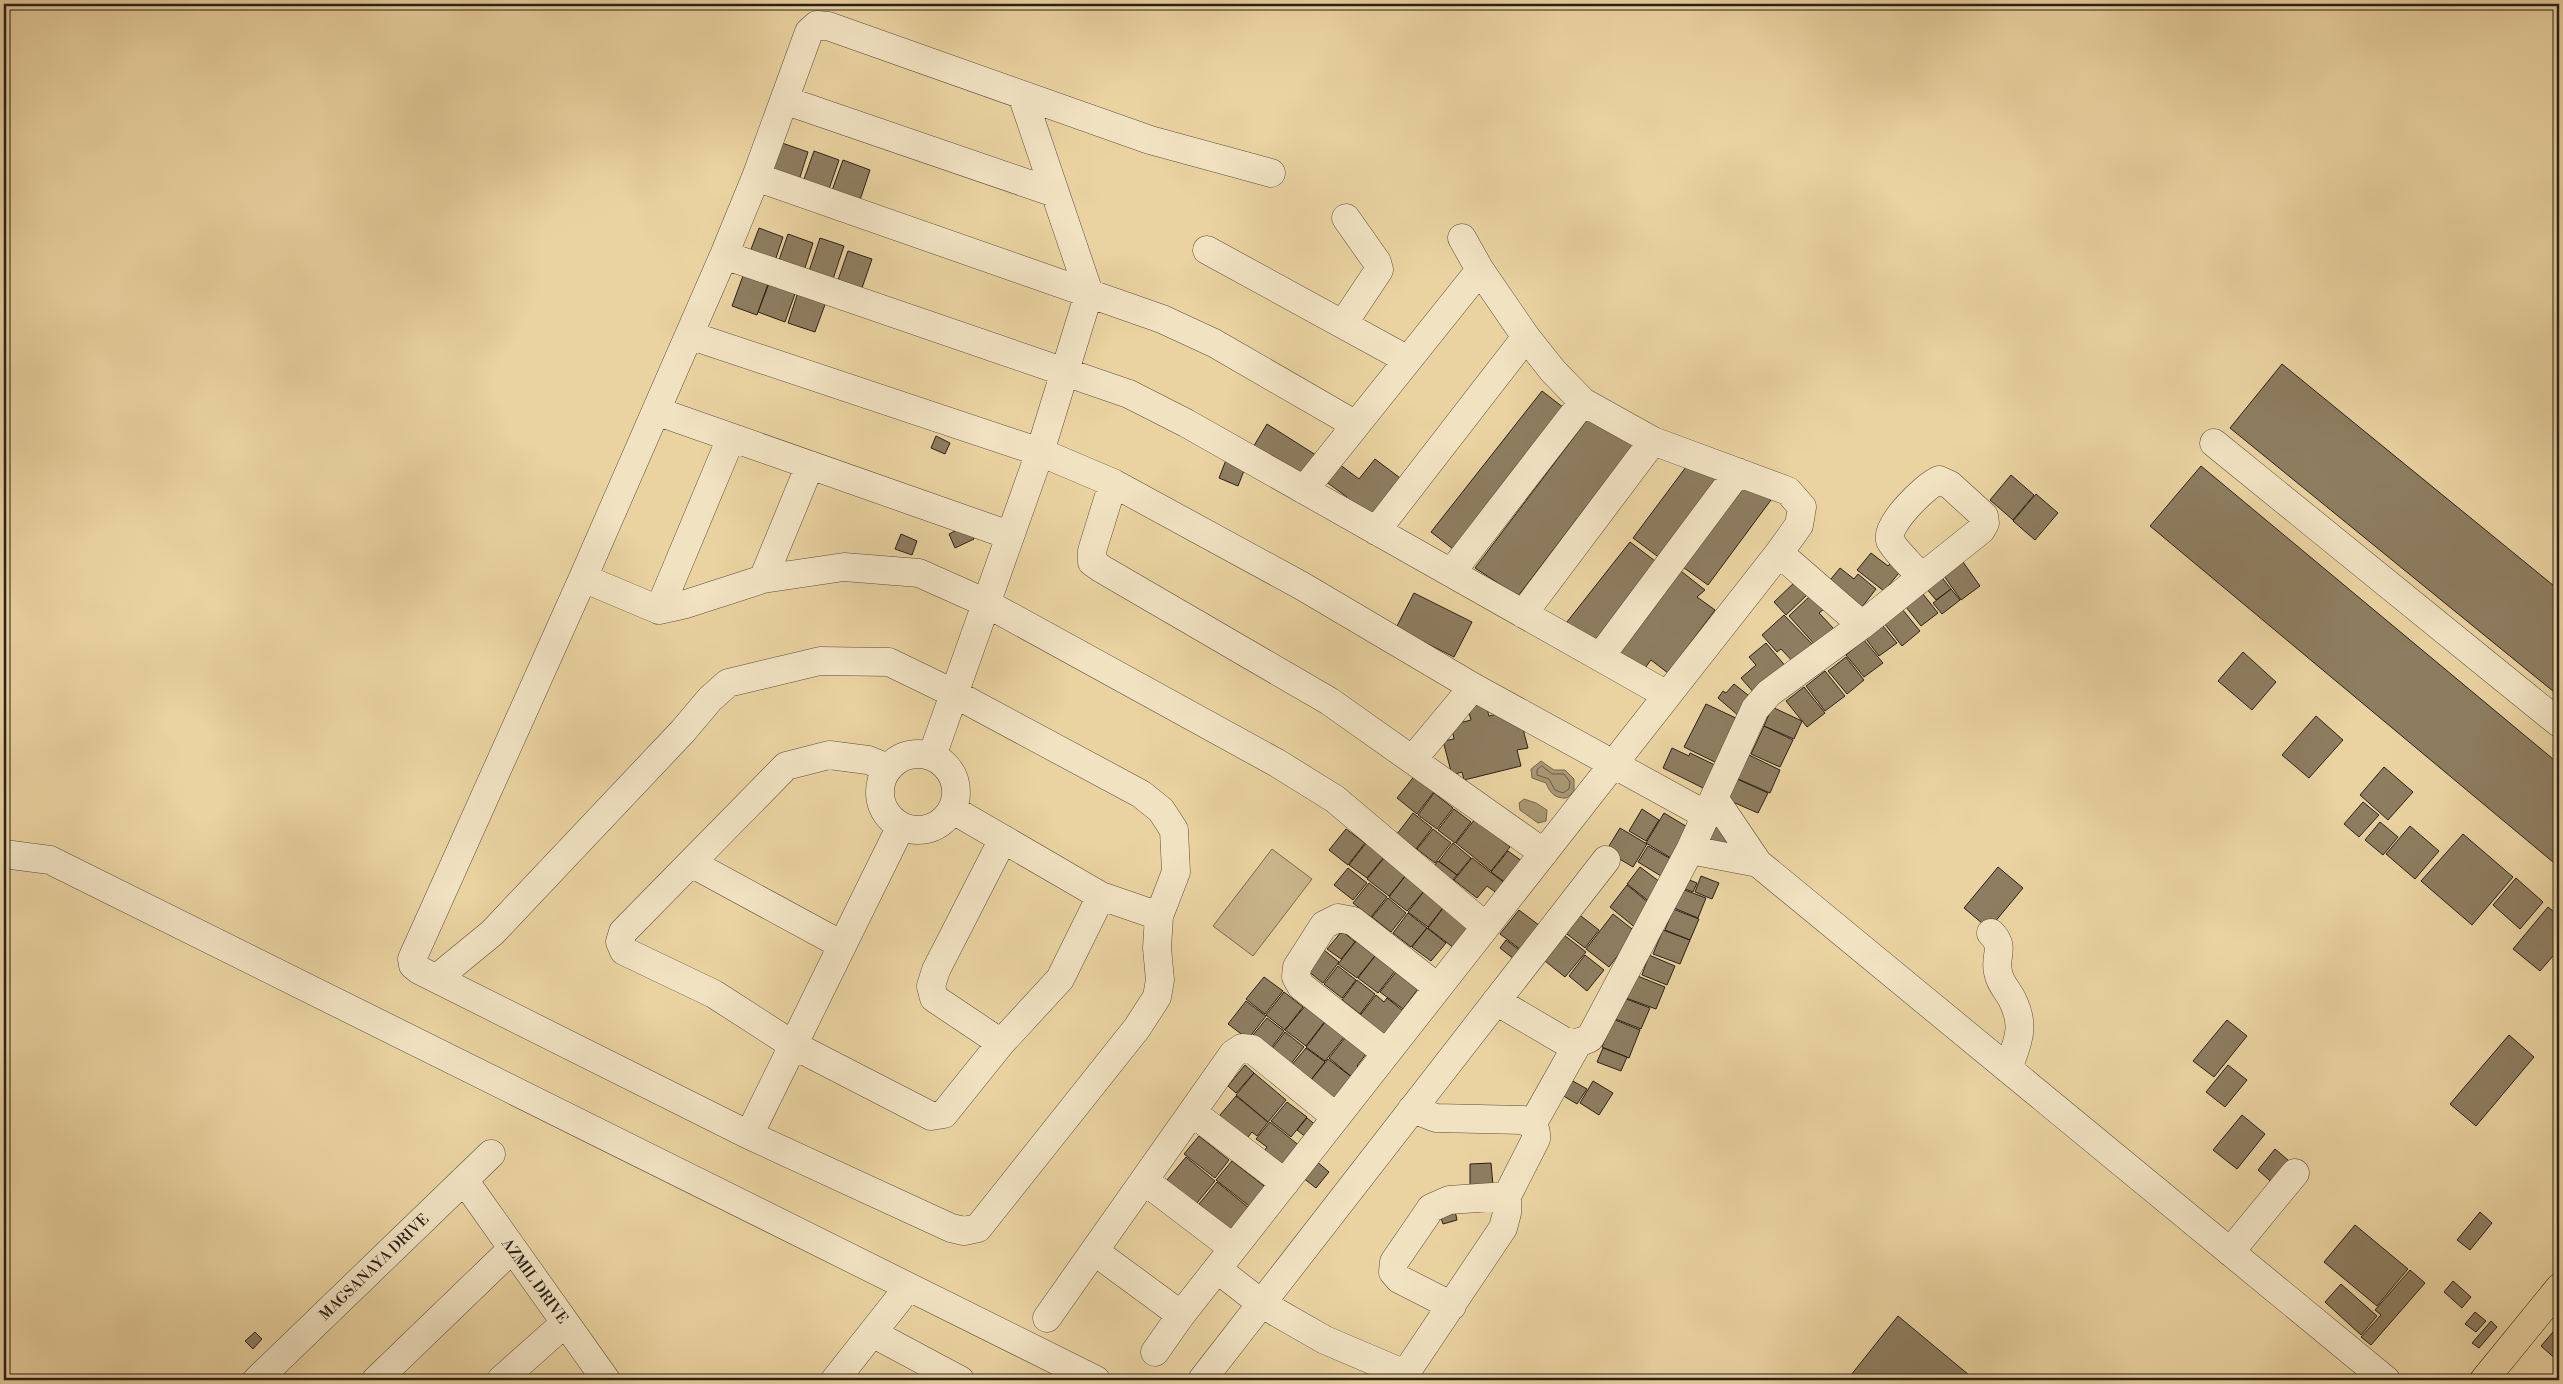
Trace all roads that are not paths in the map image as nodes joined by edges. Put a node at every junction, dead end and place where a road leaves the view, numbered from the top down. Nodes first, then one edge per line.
1 (1022, 96) junction
2 (784, 100) junction
3 (1270, 173) dead end
4 (756, 178) junction
5 (1055, 193) junction
6 (1346, 218) dead end
7 (1462, 238) dead end
8 (1207, 250) dead end
9 (724, 254) junction
10 (1480, 270) junction
11 (1089, 293) junction
12 (1342, 324) junction
13 (689, 335) junction
14 (1526, 337) junction
15 (1408, 360) junction
16 (1065, 372) junction
17 (1583, 402) junction
18 (656, 411) junction
19 (1356, 425) junction
20 (731, 438) junction
21 (1653, 440) junction
22 (2214, 443) dead end
23 (1040, 452) junction
24 (810, 465) junction
25 (1738, 472) junction
26 (1113, 483) junction
27 (1304, 490) junction
28 (1376, 530) junction
29 (1009, 535) junction
30 (1779, 553) junction
31 (1451, 573) junction
32 (1920, 576) dead end
33 (583, 578) junction
34 (763, 580) junction
35 (984, 602) junction
36 (659, 610) junction
37 (1523, 614) junction
38 (1862, 625) junction
39 (1600, 657) junction
40 (1473, 687) junction
41 (953, 693) junction
42 (1667, 695) junction
43 (2559, 724) edge
44 (932, 756) junction
45 (1413, 759) junction
46 (1613, 763) junction
47 (888, 768) junction
48 (1710, 806) junction
49 (953, 810) junction
50 (901, 826) junction
51 (1003, 839) junction
52 (1690, 850) junction
53 (1544, 853) junction
54 (4, 854) edge
55 (1606, 860) dead end
56 (691, 863) junction
57 (1758, 863) junction
58 (1102, 896) junction
59 (1159, 916) junction
60 (1485, 926) junction
61 (1991, 933) dead end
62 (842, 945) junction
63 (438, 978) junction
64 (1437, 987) junction
65 (1496, 1001) junction
66 (1001, 1043) junction
67 (1578, 1043) junction
68 (793, 1045) junction
69 (1386, 1053) junction
70 (2008, 1069) junction
71 (1412, 1109) junction
72 (1193, 1113) junction
73 (1336, 1117) junction
74 (1532, 1125) junction
75 (749, 1135) junction
76 (491, 1154) dead end
77 (2295, 1173) dead end
78 (464, 1180) junction
79 (1145, 1181) junction
80 (1285, 1183) junction
81 (1507, 1196) junction
82 (512, 1249) junction
83 (1094, 1251) junction
84 (2230, 1252) junction
85 (1225, 1259) junction
86 (2559, 1288) edge
87 (899, 1299) dead end
88 (1262, 1304) junction
89 (1452, 1306) junction
90 (1181, 1315) junction
91 (1047, 1318) dead end
92 (565, 1323) junction
93 (872, 1332) junction
94 (1156, 1352) dead end
95 (1215, 1375) edge
96 (1403, 1377) edge
97 (258, 1380) edge
98 (376, 1380) edge
99 (501, 1380) edge
100 (606, 1380) edge
101 (835, 1380) edge
102 (960, 1380) edge
103 (1096, 1380) edge
104 (2386, 1380) edge
105 (2484, 1380) edge

1 - 2 street
1 - 3 street
1 - 5 street
2 - 4 street
2 - 5 street
4 - 9 street
4 - 11 street
5 - 11 street
6 - 12 street
7 - 10 street
8 - 12 street
9 - 13 street
9 - 16 street
10 - 14 street
10 - 15 street
11 - 16 street
11 - 19 street
12 - 15 street
13 - 18 street
13 - 23 street
14 - 17 street
14 - 28 street
15 - 19 street
16 - 23 street
16 - 27 street
17 - 21 street
17 - 31 street
18 - 20 street
18 - 33 street
19 - 27 street
20 - 24 street
20 - 36 street
21 - 25 street
21 - 37 street
22 - 43 street
23 - 26 street
23 - 29 street
24 - 29 street
24 - 34 street
25 - 30 street
25 - 39 street
26 - 40 street
26 - 45 street
27 - 28 street
28 - 31 street
29 - 35 street
30 - 38 street
30 - 42 street
31 - 37 street
32 - 38 street
33 - 36 street
33 - 63 street
34 - 35 street
34 - 36 street
35 - 41 street
35 - 60 street
37 - 39 street
38 - 48 street
39 - 42 street
40 - 45 street
40 - 46 street
41 - 44 street
41 - 59 street
41 - 63 street
42 - 46 street
44 - 47 street
44 - 49 street
45 - 53 street
46 - 48 street
46 - 53 street
47 - 50 street
47 - 56 street
48 - 52 street
48 - 57 street
49 - 50 street
49 - 51 street
50 - 62 street
51 - 58 street
51 - 66 street
52 - 57 street
52 - 67 street
53 - 60 street
54 - 103 street
55 - 65 street
56 - 62 street
56 - 68 street
57 - 70 street
58 - 59 street
58 - 66 street
59 - 75 street
60 - 64 street
61 - 70 street
62 - 68 street
63 - 75 street
64 - 69 street
64 - 69 street
65 - 67 street
65 - 71 street
66 - 68 street
67 - 74 street
68 - 75 street
69 - 73 street
70 - 84 street
71 - 74 street
71 - 88 street
72 - 73 street
72 - 79 street
72 - 80 street
73 - 80 street
74 - 81 street
76 - 78 street, MAGSANAYA DRIVE
77 - 84 street
78 - 82 street, AZMIL DRIVE
78 - 97 street, MAGSANAYA DRIVE
79 - 83 street
79 - 85 street
80 - 85 street
81 - 89 street
81 - 89 street
82 - 92 street, AZMIL DRIVE
82 - 98 street
83 - 90 street
83 - 91 street
84 - 104 street
85 - 88 street
85 - 90 street
86 - 105 highway
87 - 93 street
88 - 95 street
88 - 96 street
89 - 96 street
90 - 94 street
92 - 99 street
92 - 100 street, AZMIL DRIVE
93 - 101 street
93 - 102 street

